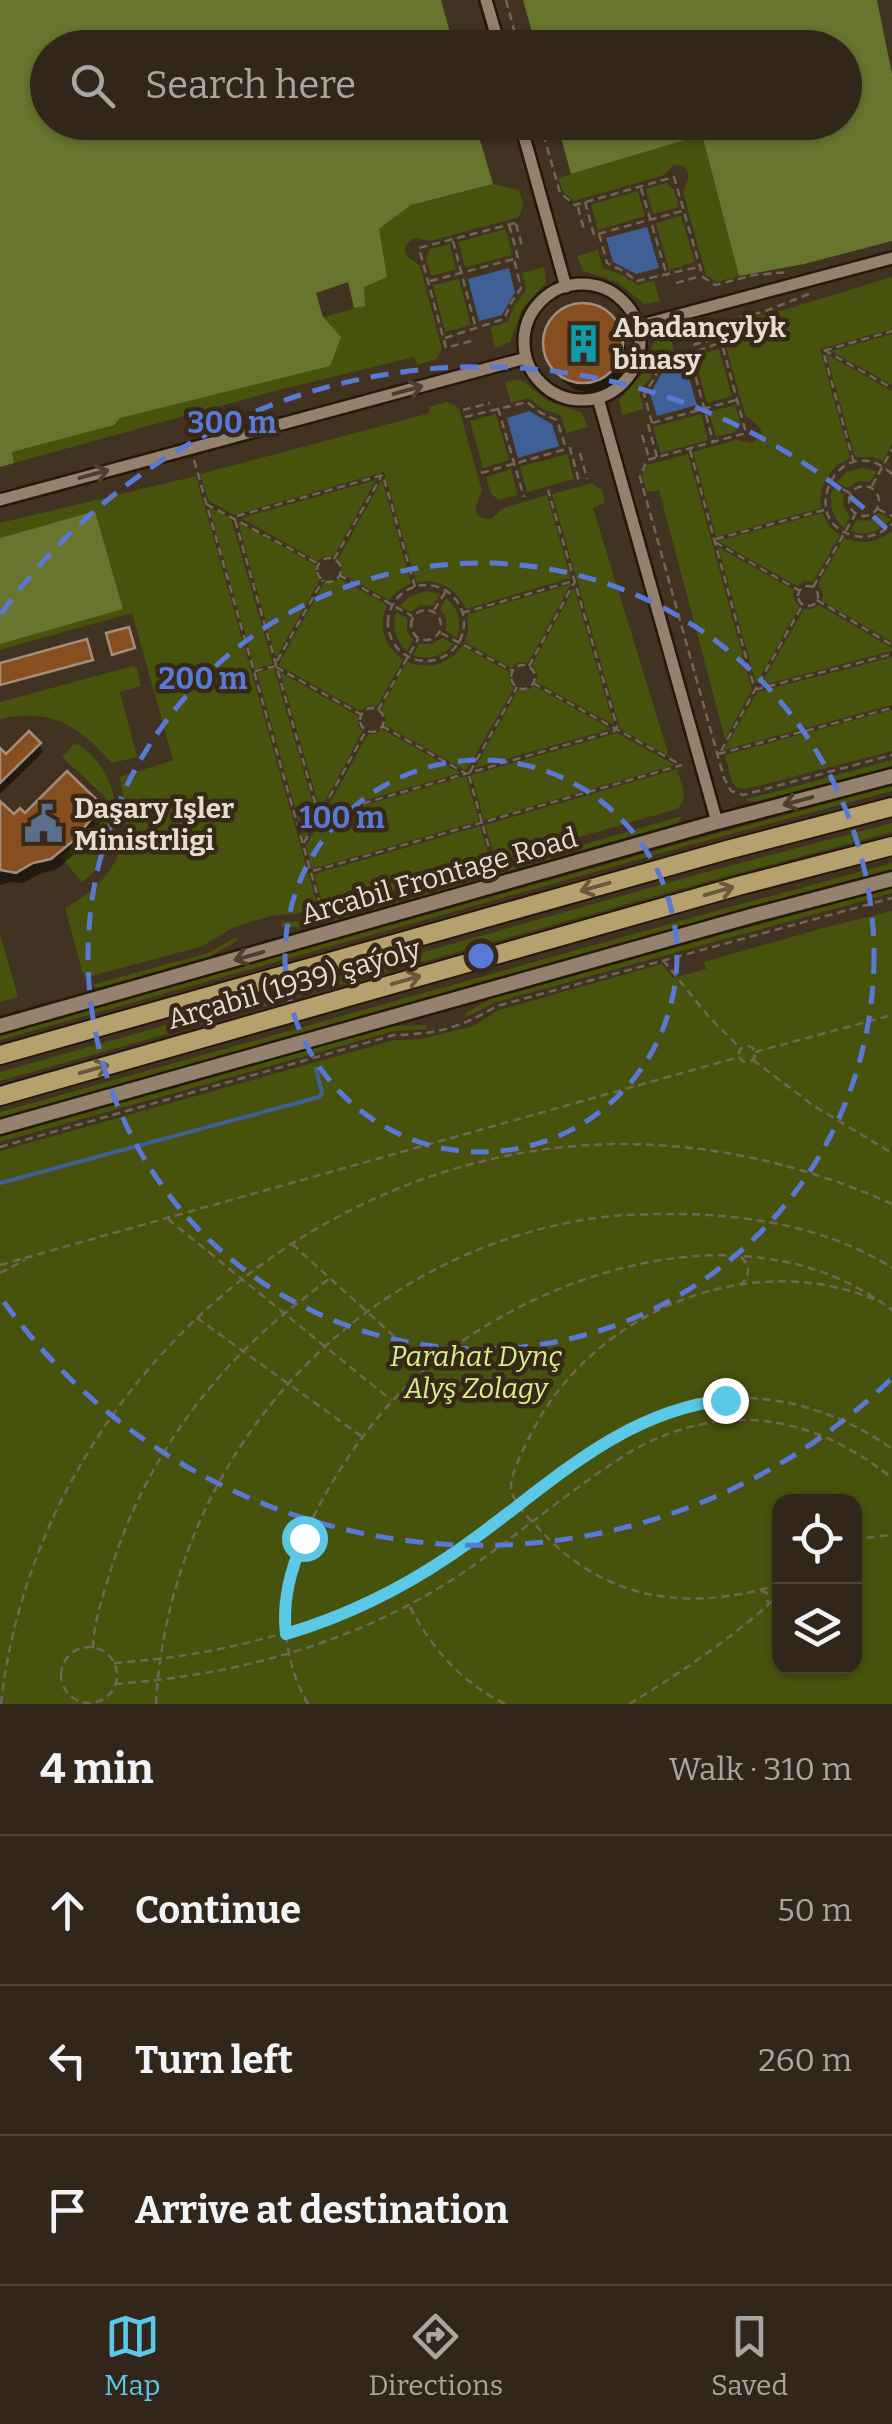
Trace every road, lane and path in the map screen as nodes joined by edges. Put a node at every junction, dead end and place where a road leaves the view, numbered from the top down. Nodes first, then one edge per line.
1 (486, 0) edge
2 (506, 0) edge
3 (495, 30) edge
4 (514, 30) edge
5 (525, 140) edge
6 (545, 140) edge
7 (641, 186) junction
8 (585, 202) junction
9 (577, 204) junction
10 (684, 210) junction
11 (650, 220) junction
12 (509, 224) junction
13 (584, 230) dead end
14 (598, 234) junction
15 (453, 239) junction
16 (523, 249) dead end
17 (892, 258) edge
18 (514, 259) junction
19 (700, 267) junction
20 (802, 270) dead end
21 (462, 273) junction
22 (667, 276) junction
23 (702, 276) junction
24 (428, 282) junction
25 (676, 283) dead end
26 (566, 287) junction
27 (811, 293) dead end
28 (638, 326) junction
29 (476, 329) junction
30 (892, 331) edge
31 (443, 338) junction
32 (721, 340) junction
33 (471, 341) dead end
34 (694, 344) dead end
35 (824, 350) junction
36 (689, 352) junction
37 (526, 358) junction
38 (892, 388) edge
39 (598, 398) junction
40 (737, 400) junction
41 (490, 403) dead end
42 (498, 408) junction
43 (704, 408) junction
44 (463, 410) dead end
45 (465, 417) dead end
46 (652, 423) junction
47 (642, 435) dead end
48 (713, 442) junction
49 (690, 448) junction
50 (566, 449) junction
51 (892, 449) edge
52 (580, 454) dead end
53 (657, 458) junction
54 (194, 460) dead end
55 (649, 460) junction
56 (854, 463) junction
57 (514, 464) junction
58 (882, 466) junction
59 (481, 473) dead end
60 (892, 474) edge
61 (382, 476) junction
62 (588, 479) dead end
63 (580, 481) dead end
64 (830, 482) junction
65 (871, 488) junction
66 (548, 490) dead end
67 (850, 494) junction
68 (524, 497) dead end
69 (0, 500) edge
70 (206, 504) junction
71 (877, 508) junction
72 (827, 509) junction
73 (856, 514) junction
74 (892, 516) edge
75 (236, 518) junction
76 (892, 524) edge
77 (844, 532) junction
78 (714, 541) junction
79 (334, 560) junction
80 (319, 564) junction
81 (339, 575) junction
82 (323, 580) junction
83 (575, 581) junction
84 (415, 587) junction
85 (813, 587) junction
86 (446, 591) junction
87 (800, 591) junction
88 (817, 600) junction
89 (804, 604) junction
90 (392, 605) junction
91 (434, 612) junction
92 (462, 613) junction
93 (413, 617) junction
94 (439, 632) junction
95 (418, 638) junction
96 (459, 641) junction
97 (892, 645) edge
98 (892, 654) edge
99 (408, 657) junction
100 (276, 666) junction
101 (528, 666) junction
102 (513, 671) junction
103 (254, 672) junction
104 (533, 682) junction
105 (518, 687) junction
106 (756, 688) junction
107 (892, 708) edge
108 (378, 710) junction
109 (362, 715) junction
110 (382, 726) junction
111 (616, 729) junction
112 (366, 730) junction
113 (718, 754) junction
114 (892, 755) edge
115 (468, 773) junction
116 (892, 776) edge
117 (892, 807) edge
118 (321, 814) junction
119 (717, 822) junction
120 (482, 823) junction
121 (302, 844) junction
122 (892, 846) edge
123 (494, 866) dead end
124 (310, 872) junction
125 (892, 879) edge
126 (892, 898) edge
127 (323, 915) dead end
128 (663, 959) junction
129 (892, 1015) edge
130 (0, 1026) edge
131 (741, 1049) junction
132 (755, 1052) junction
133 (0, 1054) edge
134 (739, 1057) junction
135 (753, 1060) junction
136 (0, 1096) edge
137 (0, 1127) edge
138 (0, 1147) edge
139 (892, 1153) edge
140 (892, 1204) edge
141 (167, 1218) junction
142 (292, 1244) junction
143 (36, 1255) junction
144 (740, 1256) junction
145 (0, 1265) edge
146 (892, 1268) edge
147 (0, 1273) edge
148 (330, 1278) junction
149 (242, 1279) junction
150 (742, 1284) junction
151 (882, 1302) junction
152 (892, 1310) edge
153 (367, 1312) junction
154 (284, 1314) junction
155 (196, 1318) junction
156 (324, 1347) junction
157 (244, 1351) junction
158 (428, 1367) junction
159 (289, 1383) junction
160 (392, 1402) junction
161 (362, 1436) junction
162 (892, 1449) edge
163 (892, 1478) edge
164 (519, 1504) junction
165 (533, 1522) junction
166 (892, 1535) edge
167 (862, 1538) edge
168 (772, 1586) edge
169 (757, 1590) junction
170 (772, 1601) edge
171 (409, 1605) junction
172 (768, 1605) junction
173 (286, 1634) junction
174 (92, 1648) junction
175 (290, 1655) junction
176 (160, 1660) junction
177 (114, 1663) junction
178 (158, 1681) junction
179 (115, 1684) junction
180 (76, 1702) edge
181 (98, 1702) edge
182 (1, 1704) edge
183 (156, 1704) edge
184 (308, 1704) edge
185 (505, 1704) edge
186 (629, 1704) edge

1 - 3 street
2 - 4 path
5 - 26 street
6 - 9 path
7 - 8 path
7 - 10 path
7 - 11 path
8 - 9 path
8 - 14 path
9 - 13 path
10 - 11 path
10 - 19 path
11 - 14 path
11 - 22 path
12 - 15 path
12 - 16 path
12 - 18 path
14 - 22 path
15 - 21 path
15 - 24 path
17 - 28 street
18 - 21 path
18 - 29 path
19 - 22 path
19 - 23 path
20 - 23 path
21 - 24 path
21 - 29 path
23 - 25 path
24 - 31 path
26 - 28 street
26 - 37 street
27 - 32 path
28 - 39 street
29 - 31 path
30 - 35 path
31 - 33 path
32 - 34 path
32 - 36 path
32 - 40 path
35 - 38 path
35 - 56 path
36 - 43 path
36 - 46 path
37 - 39 street
69 -> 37 street
39 - 119 street
40 - 43 path
40 - 48 path
41 - 44 path
42 - 45 path
42 - 50 path
42 - 57 path
43 - 46 path
43 - 48 path
46 - 53 path
47 - 55 path
48 - 49 path
49 - 53 path
49 - 78 path
50 - 57 path
50 - 63 path
51 - 58 path
52 - 62 path
53 - 55 path
54 - 70 path
55 - 113 path
56 - 58 path
56 - 64 path
57 - 59 path
57 - 68 path
58 - 60 path
58 - 65 path
61 - 75 path
61 - 79 path
61 - 84 path
64 - 67 path
64 - 72 path
65 - 67 path
65 - 71 path
66 - 83 path
67 - 73 path
70 - 75 path
70 - 103 path
71 - 73 path
71 - 74 path
72 - 77 path
72 - 78 path
73 - 77 path
75 - 80 path
75 - 100 path
76 - 77 path
77 - 85 path
78 - 87 path
78 - 106 path
79 - 80 path
79 - 81 path
80 - 82 path
81 - 82 path
81 - 90 path
82 - 100 path
83 - 92 path
83 - 101 path
83 - 111 path
84 - 86 path
84 - 90 path
85 - 87 path
85 - 88 path
86 - 91 path
86 - 92 path
87 - 89 path
88 - 89 path
88 - 97 path
89 - 106 path
90 - 93 path
90 - 99 path
91 - 93 path
91 - 94 path
92 - 96 path
93 - 95 path
94 - 95 path
94 - 96 path
95 - 99 path
96 - 99 path
96 - 102 path
98 - 106 path
99 - 108 path
100 - 103 path
100 - 109 path
100 - 118 path
101 - 102 path
101 - 104 path
102 - 105 path
103 - 121 path
104 - 105 path
104 - 111 path
105 - 115 path
106 - 113 path
107 - 113 path
108 - 109 path
108 - 110 path
109 - 112 path
110 - 112 path
110 - 115 path
111 - 115 path
111 - 120 path
112 - 118 path
113 - 114 path
115 - 118 path
115 - 120 path
116 -> 119 street, Arcabil Frontage Road
117 -> 133 main road, Arçabil (1939) şaýoly
118 - 121 path
119 -> 130 street, Arcabil Frontage Road
120 - 123 path
120 - 124 path
121 - 124 path
136 -> 122 main road, Arçabil (1939) şaýoly
124 - 127 path
125 - 137 street
126 - 128 path
128 - 131 path
128 - 138 path
129 - 132 path
131 - 132 path
131 - 134 path
132 - 135 path
134 - 135 path
134 - 141 path
135 - 139 path
140 - 142 path
141 - 143 path
141 - 149 path
142 - 148 path
142 - 149 path
143 - 145 path
143 - 147 path
144 - 150 path
144 - 151 path
144 - 158 path
146 - 153 path
148 - 153 path
148 - 154 path
149 - 154 path
149 - 155 path
150 - 151 path
150 - 164 path
151 - 152 path
153 - 156 path
153 - 158 path
154 - 156 path
154 - 157 path
155 - 157 path
155 - 182 path
156 - 159 path
156 - 160 path
157 - 159 path
157 - 174 path
158 - 160 path
159 - 161 path
159 - 176 path
160 - 161 path
161 - 173 path
162 - 164 path
163 - 165 path
164 - 165 path
164 - 173 path
165 - 169 path
165 - 171 path
166 - 167 path
168 - 169 path
169 - 172 path
170 - 172 path
171 - 175 path
171 - 185 path
172 - 186 path
173 - 175 path
173 - 176 path
174 - 177 path
174 - 180 path
175 - 178 path
175 - 184 path
176 - 177 path
176 - 178 path
177 - 179 path
178 - 179 path
178 - 183 path
179 - 181 path
180 - 181 path

